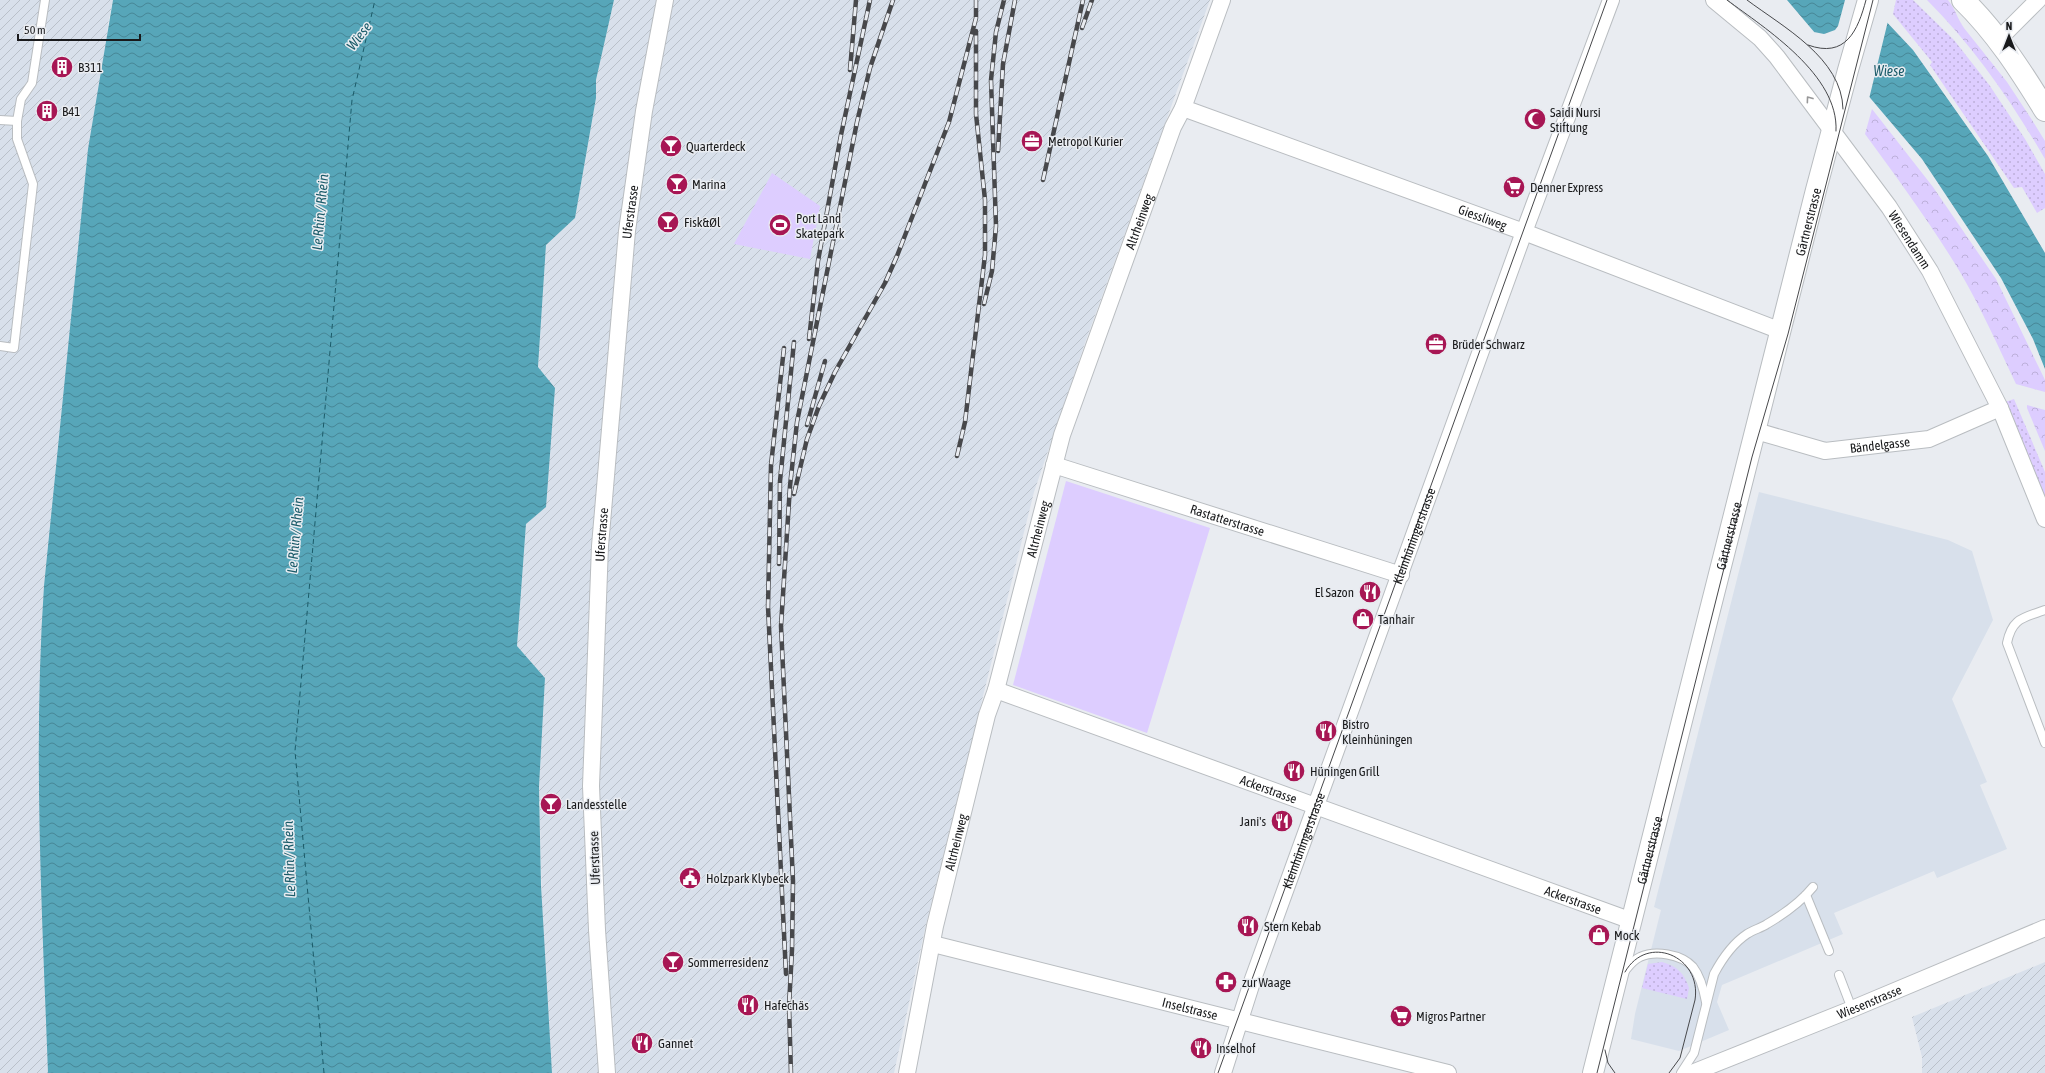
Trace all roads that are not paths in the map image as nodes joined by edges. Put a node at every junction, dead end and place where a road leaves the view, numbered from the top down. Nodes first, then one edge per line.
1 (45, 0) edge
2 (665, 0) edge
3 (1222, 0) edge
4 (1611, 0) edge
5 (1714, 0) edge
6 (1868, 0) edge
7 (1963, 0) edge
8 (2038, 0) edge
9 (1998, 40) junction
10 (1183, 108) junction
11 (2045, 110) edge
12 (0, 120) edge
13 (18, 121) junction
14 (1832, 131) junction
15 (1524, 232) junction
16 (1781, 331) junction
17 (0, 346) edge
18 (2000, 408) junction
19 (1756, 431) junction
20 (1054, 465) junction
21 (2045, 519) edge
22 (1401, 575) junction
23 (2045, 610) edge
24 (996, 690) junction
25 (2045, 744) edge
26 (1316, 806) junction
27 (1813, 887) dead end
28 (1806, 895) junction
29 (1632, 921) junction
30 (2045, 928) edge
31 (933, 944) junction
32 (1829, 951) dead end
33 (1839, 975) dead end
34 (1617, 981) junction
35 (1706, 1005) junction
36 (1852, 1009) junction
37 (1240, 1022) junction
38 (607, 1073) edge
39 (907, 1073) edge
40 (1223, 1073) edge
41 (1448, 1073) edge
42 (1593, 1073) edge
43 (1681, 1073) edge
44 (1692, 1073) edge

1 - 13 lane
2 - 38 street, Uferstrasse
3 - 10 street, Altrheinweg
4 - 15 street, Kleinhüningerstrasse
14 -> 5 street, Wiesendamm
6 - 14 street, Gärtnerstrasse
7 - 9 main road
8 - 9 street
9 - 11 main road
10 - 15 street, Giessliweg
10 - 20 street, Altrheinweg
12 - 13 lane
13 - 17 lane
14 - 16 street, Gärtnerstrasse
14 - 18 street, Wiesendamm
15 - 16 street, Giessliweg
15 - 22 street, Kleinhüningerstrasse
16 - 19 street, Gärtnerstrasse
18 - 19 street, Bändelgasse
18 - 21 street, Wiesendamm
19 - 29 street, Gärtnerstrasse
20 - 22 street, Rastatterstrasse
20 - 24 street, Altrheinweg
22 - 26 street, Kleinhüningerstrasse
23 - 25 lane
24 - 26 street, Ackerstrasse
24 - 31 street, Altrheinweg
26 - 29 street, Ackerstrasse
26 - 37 street, Kleinhüningerstrasse
27 - 28 lane
28 - 32 lane
28 - 35 lane
29 - 34 street, Gärtnerstrasse
30 - 36 street, Wiesenstrasse
31 - 37 street, Inselstrasse
31 - 39 street, Altrheinweg
33 - 36 lane
34 - 35 lane
34 - 42 street, Gärtnerstrasse
35 - 43 lane
36 - 44 street, Wiesenstrasse
37 - 40 street, Kleinhüningerstrasse
37 - 41 street, Inselstrasse

